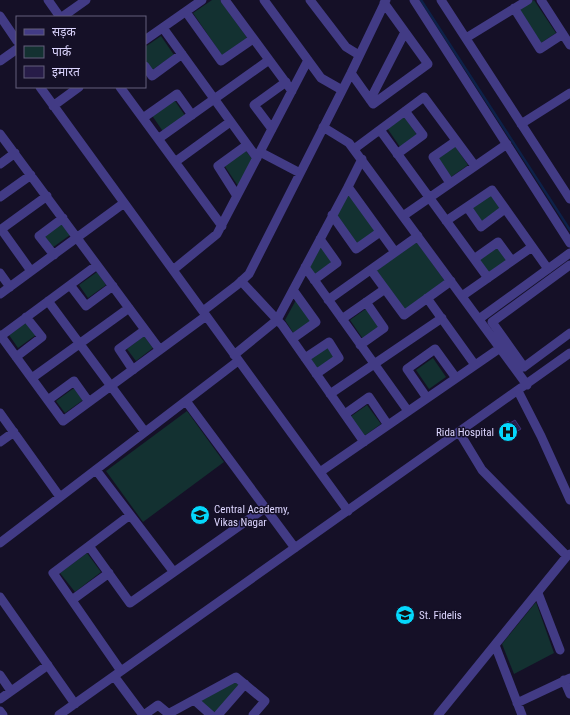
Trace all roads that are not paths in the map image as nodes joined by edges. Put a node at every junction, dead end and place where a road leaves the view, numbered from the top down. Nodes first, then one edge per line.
1 (48, 0) edge
2 (86, 0) edge
3 (202, 0) edge
4 (225, 0) edge
5 (264, 0) edge
6 (310, 0) edge
7 (414, 0) edge
8 (528, 0) edge
9 (541, 0) edge
10 (444, 1) edge
11 (385, 2) edge
12 (514, 8) junction
13 (186, 12) junction
14 (0, 16) edge
15 (60, 16) edge
16 (62, 16) edge
17 (163, 28) junction
18 (405, 32) junction
19 (563, 34) junction
20 (253, 38) junction
21 (466, 38) junction
22 (146, 39) edge
23 (16, 40) edge
24 (570, 45) edge
25 (16, 52) edge
26 (182, 54) junction
27 (359, 55) junction
28 (269, 60) junction
29 (308, 60) junction
30 (0, 61) edge
31 (146, 67) edge
32 (351, 73) junction
33 (286, 82) junction
34 (41, 88) edge
35 (78, 88) edge
36 (121, 88) edge
37 (342, 90) junction
38 (292, 91) junction
39 (570, 93) edge
40 (214, 99) junction
41 (370, 100) junction
42 (53, 106) junction
43 (405, 111) junction
44 (192, 115) junction
45 (143, 118) junction
46 (230, 122) junction
47 (522, 124) junction
48 (323, 127) junction
49 (272, 130) junction
50 (380, 130) junction
51 (0, 134) edge
52 (158, 139) junction
53 (456, 141) junction
54 (507, 144) junction
55 (247, 145) junction
56 (354, 149) junction
57 (15, 153) junction
58 (397, 154) junction
59 (258, 155) junction
60 (362, 159) junction
61 (175, 162) junction
62 (0, 164) edge
63 (475, 166) junction
64 (300, 173) junction
65 (31, 175) junction
66 (450, 183) junction
67 (348, 187) junction
68 (47, 196) junction
69 (237, 196) junction
70 (0, 197) edge
71 (429, 198) junction
72 (570, 199) edge
73 (124, 203) junction
74 (467, 207) junction
75 (505, 209) junction
76 (332, 215) junction
77 (403, 216) junction
78 (63, 218) junction
79 (446, 221) junction
80 (222, 226) junction
81 (1, 229) edge
82 (380, 232) junction
83 (418, 236) junction
84 (77, 238) junction
85 (320, 239) junction
86 (570, 243) edge
87 (532, 247) junction
88 (395, 252) junction
89 (570, 253) edge
90 (54, 255) junction
91 (474, 259) junction
92 (512, 261) junction
93 (97, 265) junction
94 (570, 265) edge
95 (305, 267) junction
96 (548, 269) junction
97 (173, 270) junction
98 (371, 270) junction
99 (31, 271) junction
100 (0, 273) edge
101 (488, 278) junction
102 (314, 280) junction
103 (451, 281) junction
104 (241, 282) junction
105 (70, 285) junction
106 (113, 286) junction
107 (10, 287) junction
108 (385, 289) junction
109 (293, 290) junction
110 (0, 294) edge
111 (462, 296) junction
112 (427, 298) junction
113 (328, 300) junction
114 (48, 301) junction
115 (366, 302) junction
116 (129, 308) junction
117 (204, 314) junction
118 (26, 317) junction
119 (442, 318) junction
120 (479, 319) junction
121 (277, 320) junction
122 (342, 320) junction
123 (145, 330) junction
124 (570, 333) edge
125 (0, 335) edge
126 (292, 339) junction
127 (80, 343) junction
128 (360, 345) junction
129 (500, 348) junction
130 (160, 350) junction
131 (570, 353) edge
132 (16, 357) junction
133 (236, 358) junction
134 (305, 358) junction
135 (374, 364) junction
136 (475, 365) junction
137 (133, 370) junction
138 (316, 374) junction
139 (32, 378) junction
140 (456, 378) junction
141 (527, 384) junction
142 (111, 386) junction
143 (518, 391) junction
144 (330, 394) junction
145 (427, 398) junction
146 (48, 400) junction
147 (186, 401) junction
148 (89, 402) junction
149 (408, 411) junction
150 (0, 413) edge
151 (344, 414) junction
152 (388, 425) junction
153 (14, 432) junction
154 (145, 432) junction
155 (459, 432) junction
156 (0, 442) edge
157 (364, 442) junction
158 (96, 470) junction
159 (320, 472) junction
160 (60, 497) junction
161 (570, 500) edge
162 (265, 508) junction
163 (348, 511) junction
164 (130, 515) junction
165 (0, 543) edge
166 (89, 546) junction
167 (295, 548) junction
168 (568, 555) edge
169 (173, 571) junction
170 (109, 573) junction
171 (538, 593) junction
172 (0, 597) edge
173 (72, 600) junction
174 (495, 645) junction
175 (560, 650) dead end
176 (48, 665) junction
177 (118, 674) junction
178 (0, 675) edge
179 (567, 679) edge
180 (245, 684) junction
181 (11, 691) junction
182 (570, 694) edge
183 (0, 699) edge
184 (194, 700) junction
185 (517, 703) junction
186 (75, 704) junction
187 (0, 711) edge
188 (169, 714) edge
189 (3, 715) edge
190 (59, 715) edge
191 (144, 715) edge
192 (211, 715) edge
193 (218, 715) edge
194 (254, 715) edge
195 (438, 715) edge
196 (522, 715) edge

1 - 15 street
2 - 16 street
3 - 13 street
4 - 20 street
5 - 29 street
6 - 27 street
7 - 54 street
8 - 12 street
9 - 19 street
10 - 21 street
11 - 18 street
11 - 27 street
12 - 19 street
12 - 21 street
13 - 17 street
13 - 20 street
14 - 23 street
17 - 22 street
17 - 26 street
18 - 41 street
18 - 41 street
19 - 24 street
20 - 28 street
21 - 47 street
25 - 30 street
26 - 31 street
26 - 40 street
27 - 32 street
28 - 33 street
28 - 40 street
29 - 37 street
29 - 38 street
32 - 37 street
32 - 41 street
33 - 38 street
33 - 49 street
34 - 42 street
35 - 42 street
36 - 45 street
37 - 48 street
38 - 49 street
39 - 47 street
40 - 44 street
40 - 46 street
42 - 73 street
43 - 50 street
43 - 53 street
43 - 58 street
44 - 45 street
44 - 52 street
45 - 52 street
46 - 55 street
46 - 61 street
47 - 72 street
48 - 56 street
48 - 64 street
49 - 59 street
50 - 56 street
50 - 58 street
51 - 57 street
52 - 61 street
53 - 63 street
53 - 66 street
54 - 63 street
54 - 86 street
55 - 59 street
55 - 69 street
56 - 60 street
57 - 62 street
57 - 65 street
58 - 71 street
59 - 64 street
59 - 69 street
60 - 67 street
60 - 77 street
61 - 80 street
63 - 66 street
64 - 104 street
65 - 68 street
65 - 70 street
66 - 71 street
67 - 76 street
67 - 82 street
68 - 78 street
68 - 81 street
69 - 80 street
71 - 77 street
71 - 79 street
73 - 84 street
73 - 97 street
74 - 75 street
74 - 75 street
74 - 79 street
75 - 87 street
76 - 82 street
76 - 85 street
77 - 83 street
78 - 84 street
78 - 90 street
79 - 91 street
80 - 97 street
81 - 99 street
82 - 88 street
83 - 88 street
83 - 103 street
84 - 90 street
84 - 93 street
85 - 95 street
85 - 102 street
87 - 92 street
87 - 96 street
88 - 98 street
89 - 96 street
90 - 99 street
91 - 92 street
91 - 101 street
92 - 101 street
93 - 105 street
93 - 106 street
94 - 124 street
95 - 102 street
95 - 109 street
96 - 120 street
97 - 117 street
98 - 108 street
98 - 113 street
99 - 107 street
100 - 107 street
101 - 111 street
102 - 113 street
103 - 111 street
103 - 112 street
104 - 117 street
104 - 121 street
105 - 106 street
105 - 114 street
106 - 116 street
107 - 110 street
108 - 112 street
108 - 115 street
109 - 121 street
109 - 126 street
111 - 120 street
112 - 119 street
113 - 122 street
114 - 118 street
114 - 127 street
115 - 122 street
115 - 128 street
116 - 123 street
116 - 127 street
117 - 130 street
117 - 133 street
118 - 125 street
118 - 132 street
119 - 135 street
119 - 136 street
120 - 129 street
121 - 126 street
121 - 133 street
122 - 128 street
123 - 130 street
123 - 137 street
125 - 132 street
126 - 134 street
127 - 139 street
127 - 142 street
128 - 135 street
129 - 136 street
129 - 141 street
130 - 137 street
131 - 141 street
132 - 139 street
133 - 147 street
133 - 159 street
134 - 138 street
134 - 138 street
135 - 144 street
135 - 149 street
136 - 140 street
137 - 142 street
138 - 144 street
139 - 146 street
140 - 145 street
140 - 145 street
141 - 143 street
142 - 148 street
142 - 154 street
143 - 155 street
143 - 161 street
144 - 151 street
145 - 149 street
146 - 148 street
146 - 148 street
147 - 154 street
147 - 162 street
149 - 152 street
150 - 153 street
151 - 152 street
151 - 157 street
152 - 157 street
153 - 156 street
153 - 160 street
154 - 158 street
155 - 163 street
155 - 168 street
157 - 159 street
158 - 160 street
158 - 164 street
159 - 163 street
160 - 165 street
162 - 167 street
162 - 169 street
163 - 167 street
164 - 166 street
164 - 169 street
166 - 170 street
166 - 173 street
167 - 177 street
168 - 171 street
169 - 170 street
170 - 173 street
171 - 174 street
171 - 175 street
172 - 176 street
173 - 177 street
174 - 185 street
174 - 195 street
176 - 181 street
176 - 186 street
177 - 186 street
177 - 191 street
178 - 181 street
179 - 182 street
179 - 185 street
180 - 184 street
180 - 193 street
180 - 194 street
181 - 183 street
184 - 188 street
184 - 192 street
185 - 196 street
186 - 190 street
187 - 189 street
188 - 191 street

